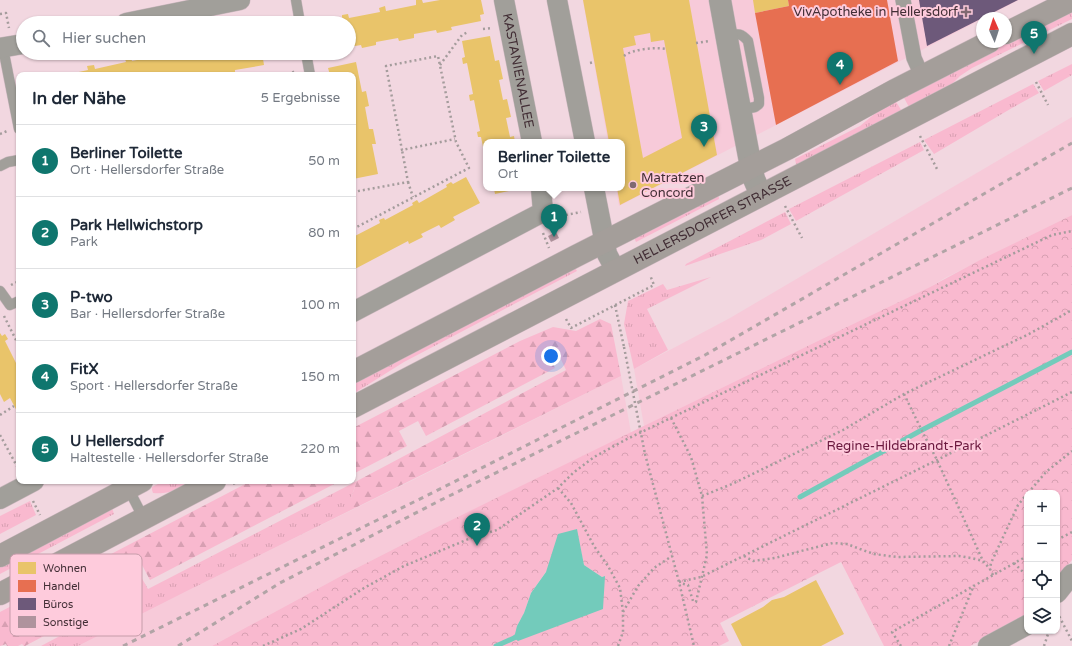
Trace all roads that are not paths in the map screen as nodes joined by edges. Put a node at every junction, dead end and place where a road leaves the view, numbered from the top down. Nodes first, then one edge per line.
1 (240, 0) edge
2 (296, 0) edge
3 (504, 0) edge
4 (557, 0) edge
5 (720, 0) edge
6 (903, 0) edge
7 (1072, 0) edge
8 (161, 16) edge
9 (299, 16) edge
10 (1012, 30) edge
11 (1072, 34) edge
12 (1, 43) edge
13 (16, 44) edge
14 (977, 48) edge
15 (307, 60) edge
16 (309, 72) edge
17 (922, 76) junction
18 (16, 115) edge
19 (531, 139) edge
20 (584, 139) edge
21 (16, 161) edge
22 (0, 166) edge
23 (751, 167) junction
24 (541, 191) edge
25 (595, 191) edge
26 (762, 195) junction
27 (605, 242) junction
28 (616, 271) junction
29 (0, 291) edge
30 (16, 303) edge
31 (356, 310) edge
32 (356, 370) edge
33 (356, 405) edge
34 (28, 484) edge
35 (130, 484) edge
36 (132, 484) edge
37 (209, 484) edge
38 (0, 499) edge
39 (144, 519) junction
40 (77, 554) edge
41 (0, 556) edge
42 (1072, 574) edge
43 (10, 589) edge
44 (1060, 589) edge
45 (0, 594) edge
46 (1024, 627) edge
47 (988, 646) edge

1 - 8 street
2 - 9 lane
3 - 19 street, KASTANIENALLEE
4 - 20 street
5 - 23 street
6 - 17 street
7 - 10 main road
11 - 26 main road, HELLERSDORFER STRASSE
12 - 13 street
12 - 18 lane
14 - 17 main road
15 - 16 lane
17 - 23 main road
21 - 22 lane
23 - 26 street
23 - 27 main road
24 - 31 street
25 - 27 street
26 - 28 main road, HELLERSDORFER STRASSE
27 - 28 street
27 - 32 main road
28 - 33 main road, HELLERSDORFER STRASSE
29 - 30 lane
34 - 38 street
35 - 41 main road
36 - 39 lane
37 - 39 main road
39 - 40 main road
42 - 44 street
43 - 45 main road
46 - 47 street

